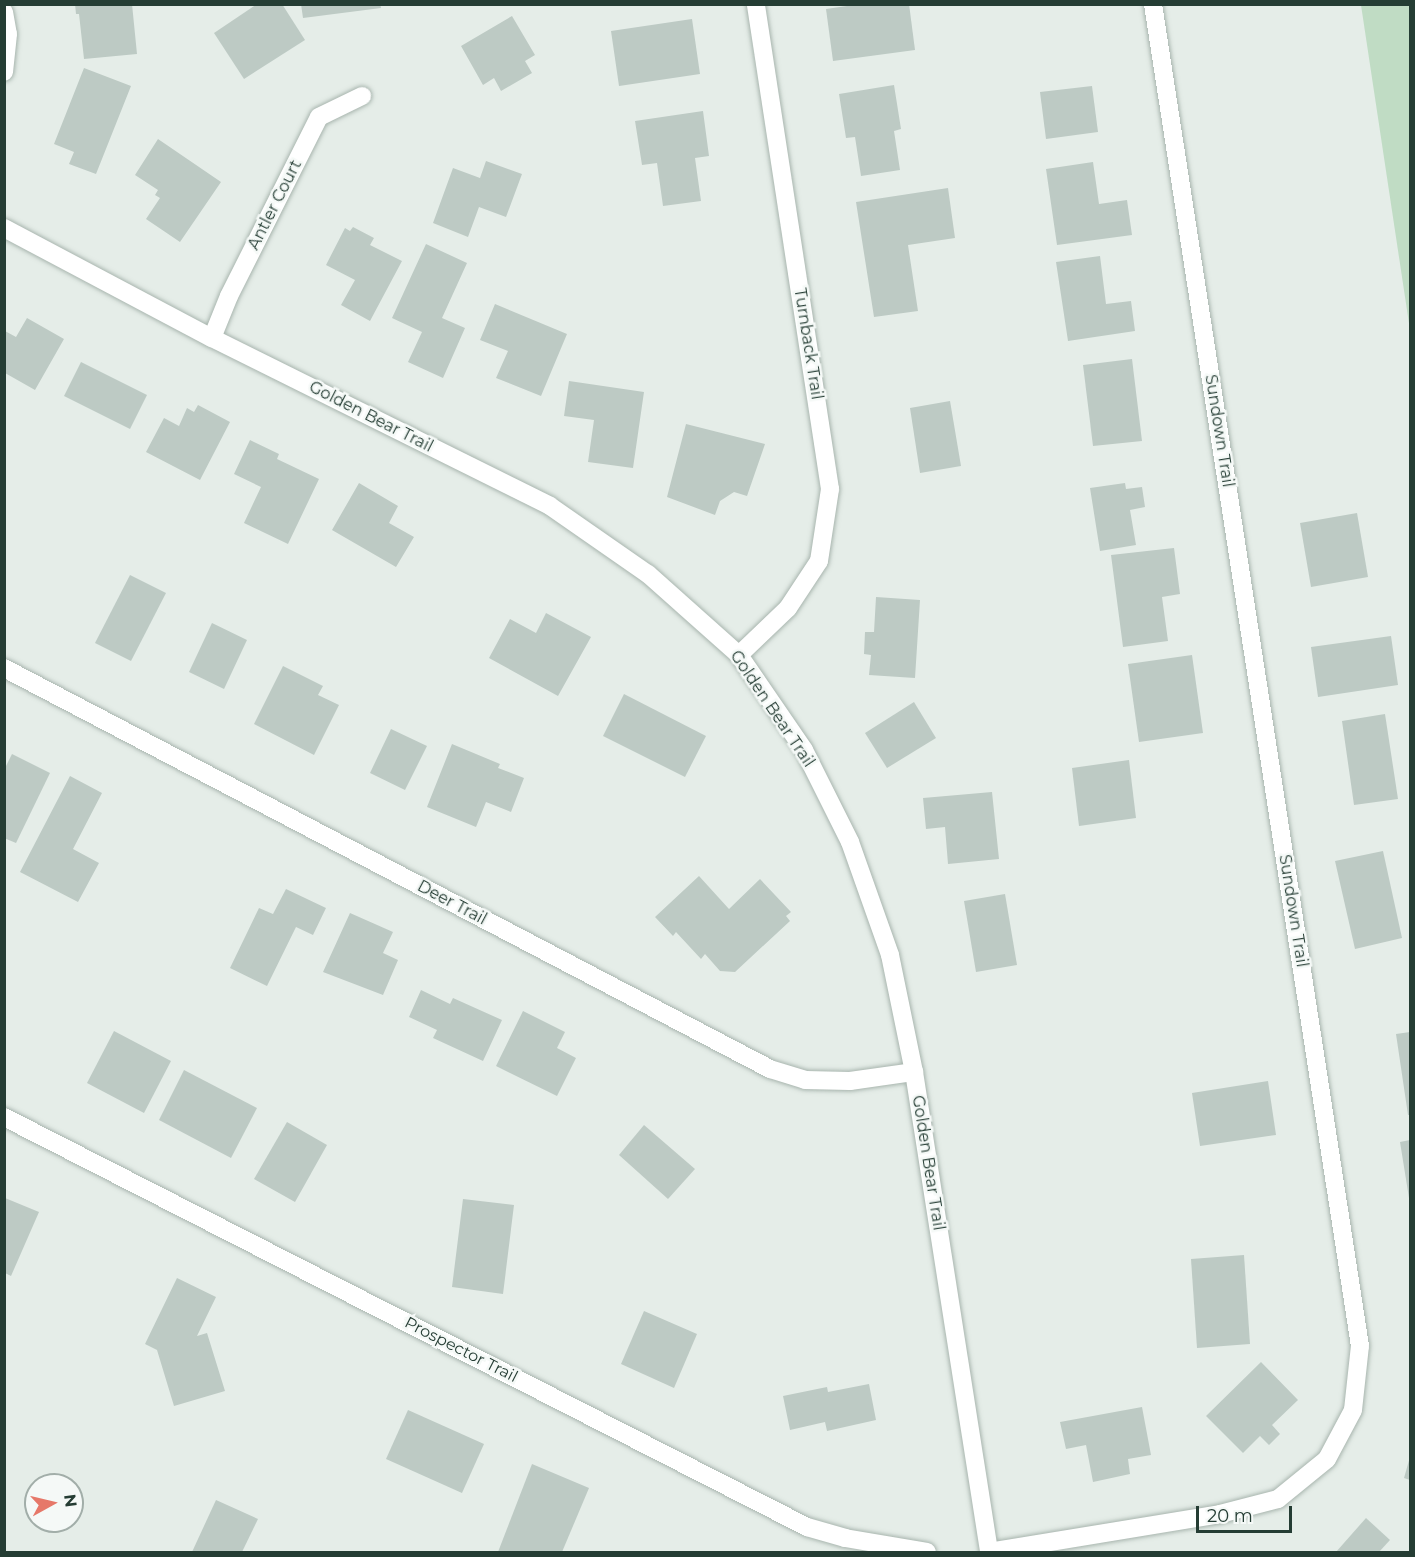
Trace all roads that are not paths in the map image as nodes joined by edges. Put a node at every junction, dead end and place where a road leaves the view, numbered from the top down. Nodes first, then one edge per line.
1 (756, 4) edge
2 (1153, 4) edge
3 (4, 12) edge
4 (4, 72) edge
5 (363, 96) dead end
6 (4, 228) edge
7 (212, 338) junction
8 (739, 655) junction
9 (4, 668) edge
10 (914, 1072) junction
11 (4, 1117) edge
12 (927, 1552) edge
13 (989, 1552) edge

1 - 8 street, Turnback Trail
2 - 13 street, Sundown Trail
3 - 4 street
5 - 7 street, Antler Court
6 - 7 street, Golden Bear Trail
7 - 8 street, Golden Bear Trail
8 - 10 street, Golden Bear Trail
9 - 10 street, Deer Trail
10 - 13 street, Golden Bear Trail
11 - 12 street, Prospector Trail

